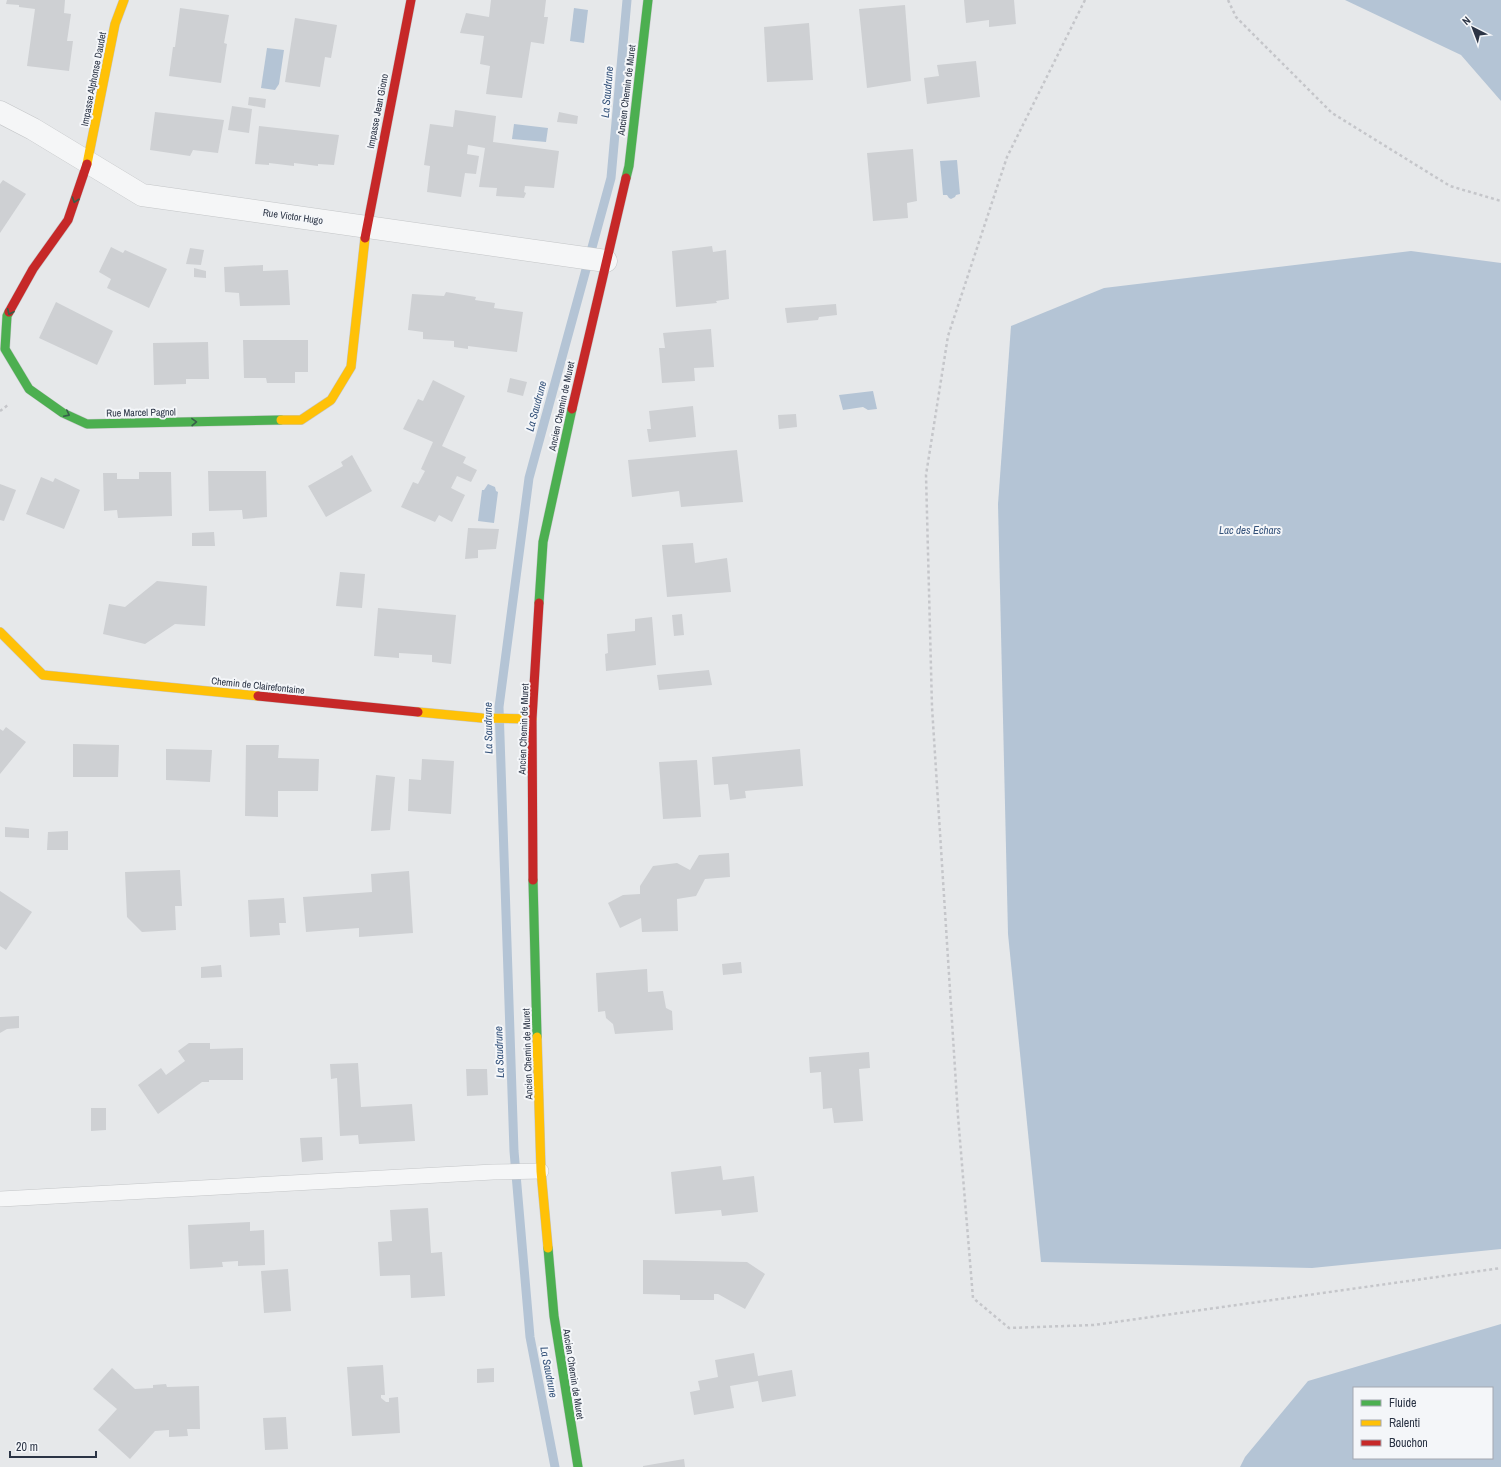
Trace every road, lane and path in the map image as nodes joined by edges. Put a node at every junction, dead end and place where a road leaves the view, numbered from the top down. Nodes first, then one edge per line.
1 (124, 0) edge
2 (411, 0) edge
3 (648, 0) edge
4 (1085, 0) edge
5 (1228, 0) edge
6 (0, 112) edge
7 (87, 163) junction
8 (1501, 201) edge
9 (366, 227) junction
10 (606, 261) junction
11 (0, 632) edge
12 (532, 719) junction
13 (534, 1170) junction
14 (1, 1199) dead end
15 (1501, 1268) edge
16 (578, 1467) edge

1 - 7 street, Impasse Alphonse Daudet
2 - 9 street, Impasse Jean Giono
3 - 10 street, Ancien Chemin de Muret
4 - 15 path
5 - 8 path
6 - 7 street, Rue Victor Hugo
7 - 9 street, Rue Victor Hugo
7 -> 9 street, Rue Marcel Pagnol
9 - 10 street, Rue Victor Hugo
10 - 12 street, Ancien Chemin de Muret
11 - 12 street, Chemin de Clairefontaine
12 - 13 street, Ancien Chemin de Muret
13 - 14 lane
13 - 16 street, Ancien Chemin de Muret

